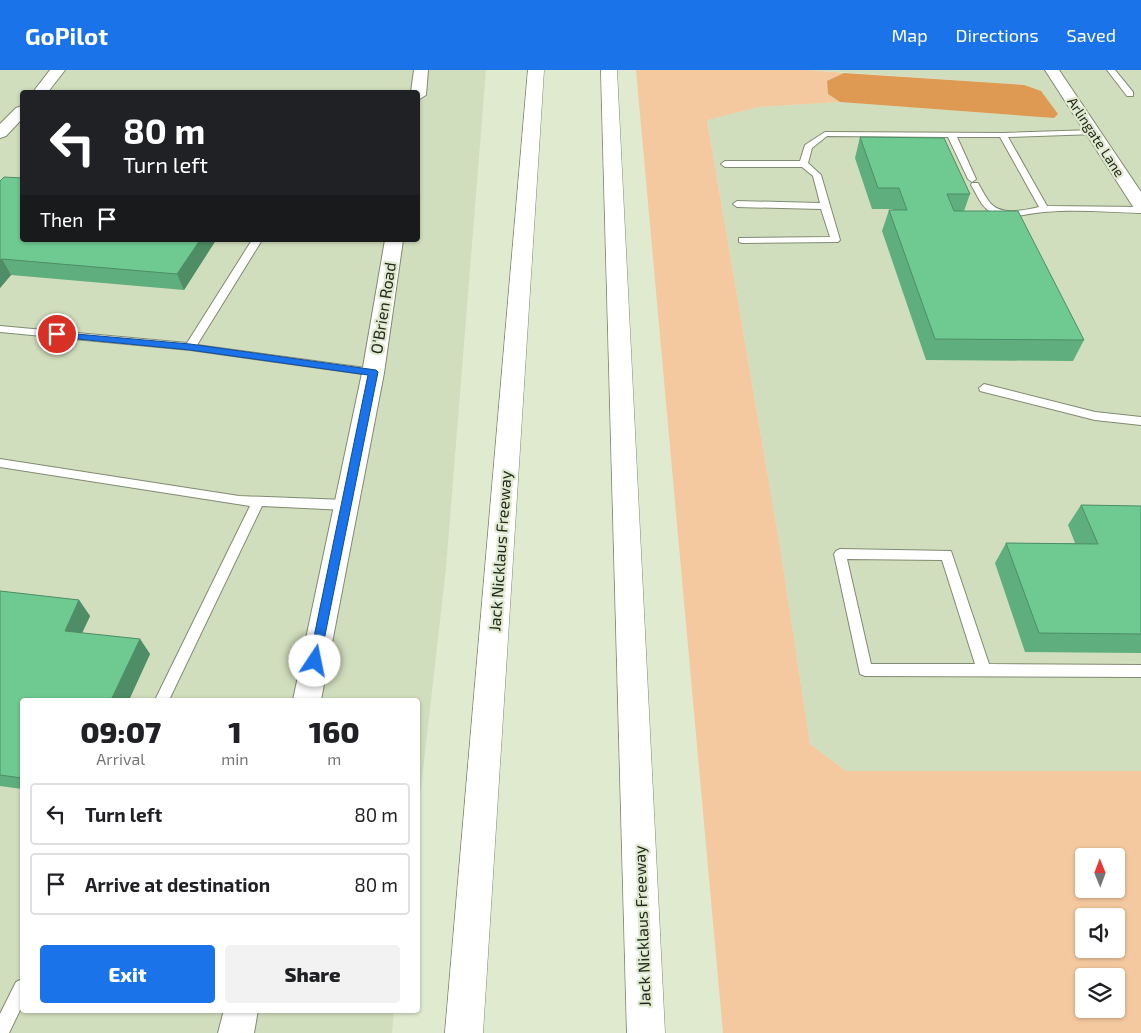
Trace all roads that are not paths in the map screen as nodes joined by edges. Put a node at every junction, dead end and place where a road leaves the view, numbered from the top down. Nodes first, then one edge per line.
1 (58, 70) edge
2 (421, 70) edge
3 (536, 70) edge
4 (1052, 70) edge
5 (1111, 70) edge
6 (610, 75) edge
7 (42, 90) edge
8 (419, 90) edge
9 (1130, 94) dead end
10 (20, 113) edge
11 (1093, 132) junction
12 (0, 134) edge
13 (951, 134) junction
14 (1003, 134) junction
15 (725, 164) dead end
16 (804, 164) junction
17 (737, 204) dead end
18 (1141, 205) edge
19 (825, 206) junction
20 (1044, 209) junction
21 (1141, 210) edge
22 (742, 240) dead end
23 (256, 242) edge
24 (394, 242) edge
25 (0, 329) edge
26 (190, 347) junction
27 (373, 372) junction
28 (984, 388) dead end
29 (1141, 421) edge
30 (0, 463) edge
31 (258, 502) junction
32 (346, 505) junction
33 (984, 670) junction
34 (1141, 671) edge
35 (163, 698) edge
36 (307, 698) edge
37 (20, 992) edge
38 (241, 1013) edge
39 (3, 1027) dead end
40 (236, 1033) edge
41 (464, 1033) edge
42 (646, 1033) edge

1 - 7 street
2 - 8 street
3 - 41 highway, Jack Nicklaus Freeway
4 - 11 street, Arlingate Lane
5 - 9 lane
6 - 42 highway, Jack Nicklaus Freeway
10 - 12 street
11 - 14 lane
11 - 18 street, Arlingate Lane
13 - 14 lane
13 - 16 lane
13 - 20 lane
14 - 20 lane
15 - 16 lane
16 - 19 lane
17 - 19 lane
19 - 22 lane
20 - 21 lane
23 - 26 lane
24 - 27 street, O'Brien Road
25 - 26 lane
26 - 27 lane
27 - 32 street, O'Brien Road
28 - 29 lane
30 - 31 lane
31 - 32 lane
31 - 35 lane
32 - 36 street, O'Brien Road
33 - 33 lane
33 - 34 lane
37 - 39 lane
38 - 40 street

